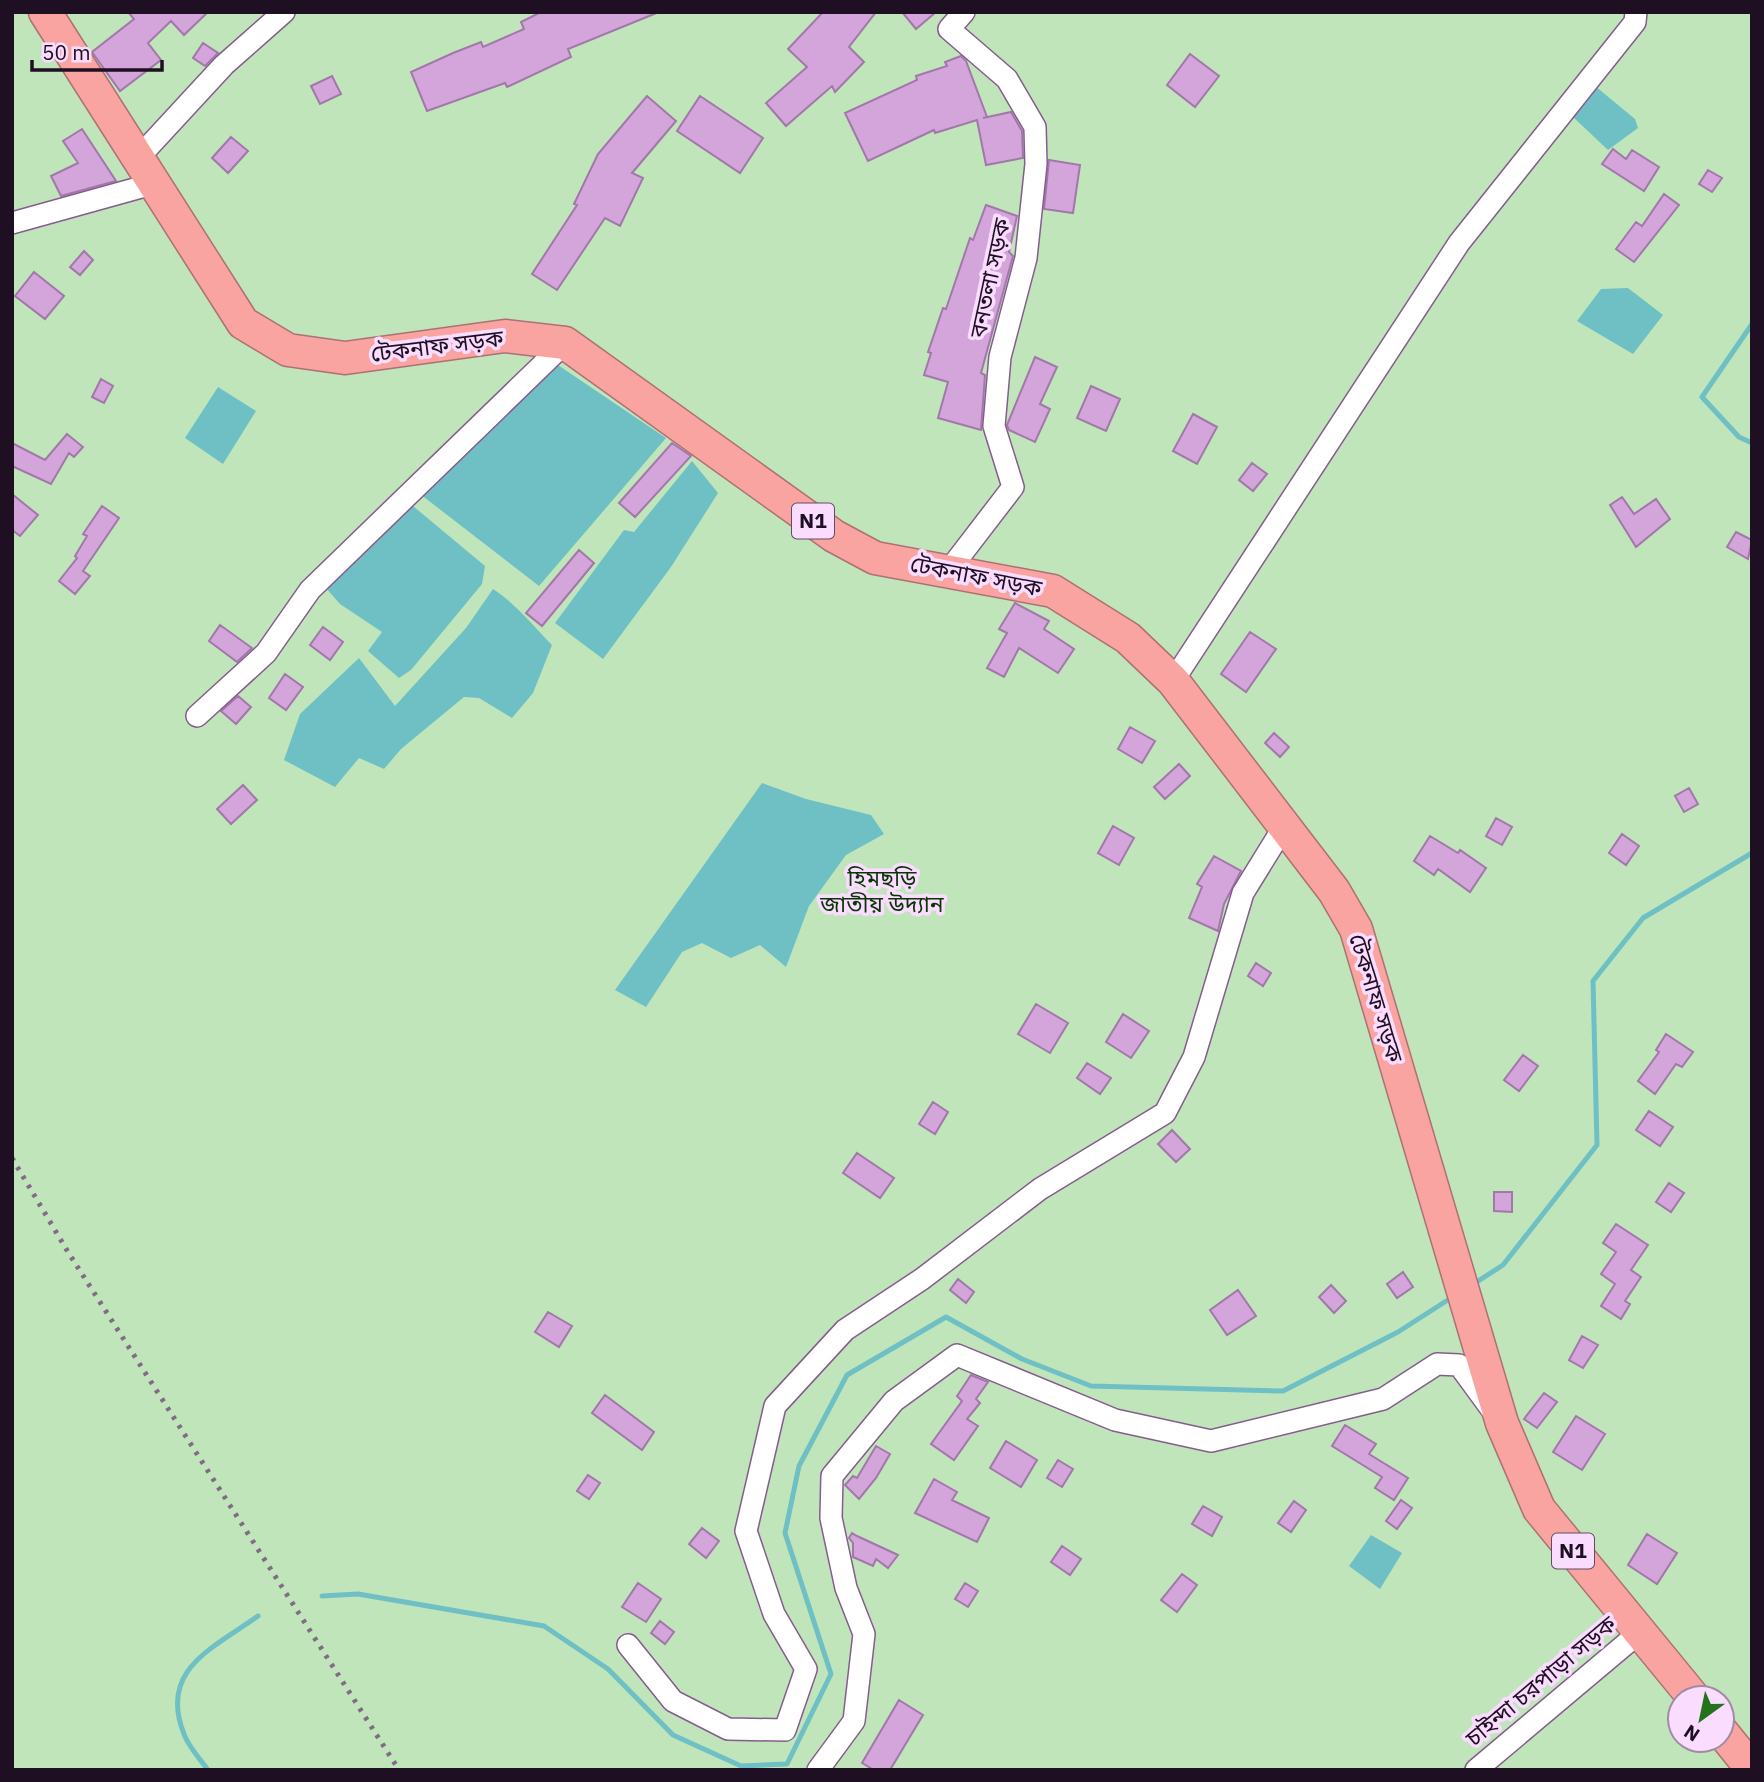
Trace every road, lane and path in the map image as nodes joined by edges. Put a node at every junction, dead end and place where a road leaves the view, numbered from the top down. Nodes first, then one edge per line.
1 (45, 12) edge
2 (284, 12) edge
3 (964, 12) edge
4 (1636, 12) edge
5 (148, 170) junction
6 (12, 223) edge
7 (565, 343) junction
8 (950, 569) junction
9 (1173, 681) junction
10 (197, 716) dead end
11 (1284, 825) junction
12 (1502, 1423) junction
13 (1640, 1632) junction
14 (628, 1645) dead end
15 (1683, 1684) edge
16 (1736, 1749) edge
17 (1752, 1769) edge
18 (818, 1770) edge
19 (1476, 1770) edge

1 - 5 highway, টেকনাফ সড়ক / N1
2 - 5 street
3 - 8 street, বনতলা সড়ক
4 - 9 street
5 - 6 street
5 - 7 highway, টেকনাফ সড়ক / N1
7 - 8 highway, টেকনাফ সড়ক / N1
7 - 10 street
8 - 9 highway, টেকনাফ সড়ক / N1
9 - 11 highway, টেকনাফ সড়ক / N1
11 - 12 highway, টেকনাফ সড়ক / N1
11 - 14 street
12 - 13 highway, টেকনাফ সড়ক / N1
12 - 18 street
13 - 15 highway, টেকনাফ সড়ক / N1
13 - 19 street, চাইন্দা চরপাড়া সড়ক
16 - 17 highway

